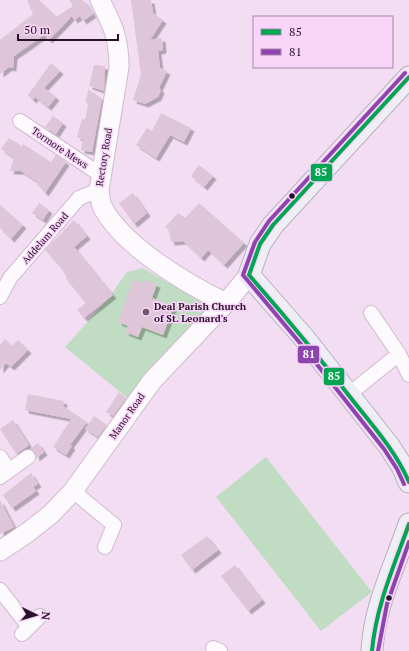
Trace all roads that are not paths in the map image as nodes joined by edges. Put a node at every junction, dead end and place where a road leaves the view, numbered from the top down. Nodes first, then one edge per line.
1 (100, 0) edge
2 (409, 77) edge
3 (20, 121) dead end
4 (100, 182) junction
5 (5, 275) edge
6 (248, 275) junction
7 (0, 296) edge
8 (226, 303) junction
9 (371, 313) dead end
10 (399, 354) junction
11 (409, 375) edge
12 (348, 395) junction
13 (0, 457) edge
14 (28, 457) dead end
15 (5, 474) edge
16 (409, 482) edge
17 (73, 491) junction
18 (409, 524) edge
19 (105, 547) dead end
20 (0, 550) edge
21 (0, 590) edge
22 (40, 616) dead end
23 (372, 651) edge

1 - 4 main road, Rectory Road
2 - 6 main road
3 - 4 street, Tormore Mews
4 - 5 street, Addelam Road
4 - 8 main road, Rectory Road
5 - 7 street, Addelam Road
6 - 8 main road, Manor Road
6 - 12 main road
8 - 17 main road, Manor Road
9 - 10 street
10 - 11 street
10 - 12 street
12 - 16 main road
13 - 15 street
14 - 15 street
17 - 19 street
17 - 20 main road, Manor Road
18 - 23 main road
21 - 22 street

